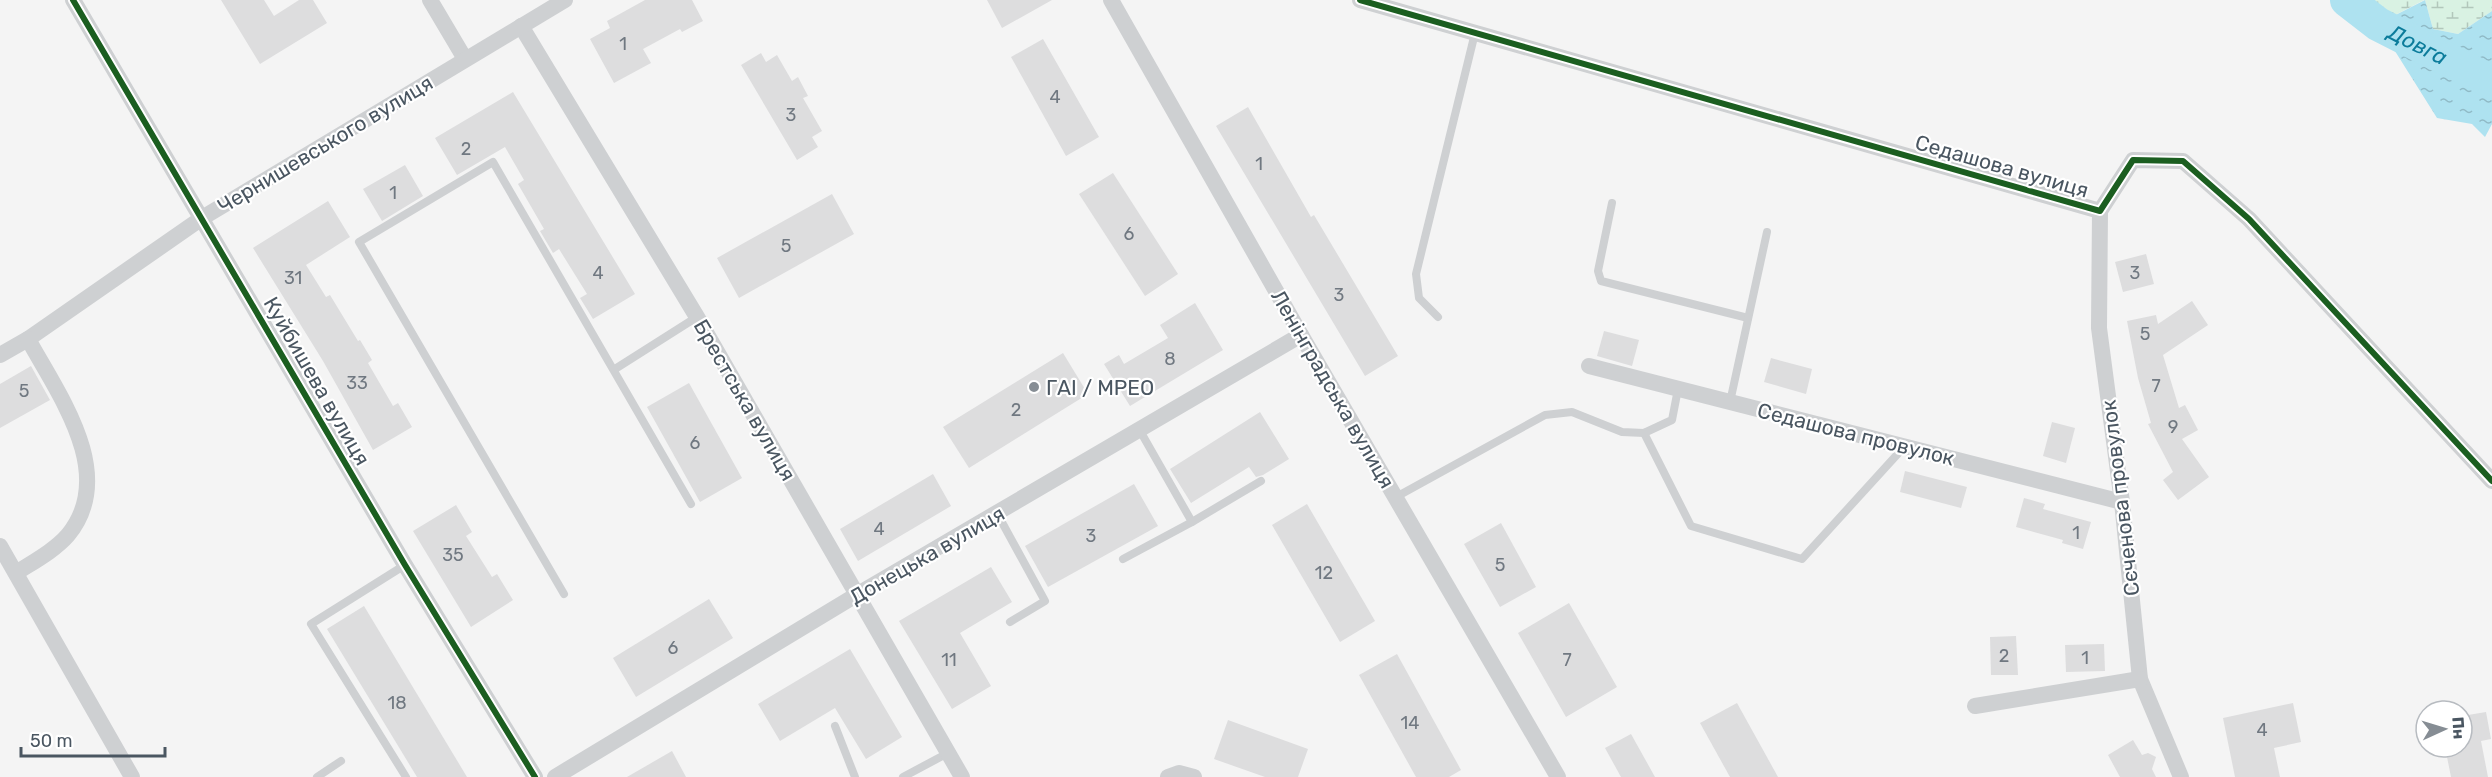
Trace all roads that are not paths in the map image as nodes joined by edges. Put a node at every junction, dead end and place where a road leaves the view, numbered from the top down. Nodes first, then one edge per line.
1 (73, 0) edge
2 (430, 0) edge
3 (565, 0) edge
4 (1111, 0) edge
5 (1360, 0) edge
6 (521, 26) junction
7 (1475, 33) junction
8 (465, 59) junction
9 (1612, 203) dead end
10 (2100, 211) junction
11 (202, 218) junction
12 (1767, 232) dead end
13 (697, 317) junction
14 (1438, 317) dead end
15 (1748, 318) junction
16 (1301, 335) junction
17 (28, 339) junction
18 (0, 354) edge
19 (1589, 366) dead end
20 (615, 369) junction
21 (1678, 389) junction
22 (1730, 402) junction
23 (1139, 429) junction
24 (1644, 433) junction
25 (1904, 447) junction
26 (1261, 481) dead end
27 (2492, 481) edge
28 (1396, 497) junction
29 (2122, 502) junction
30 (691, 504) dead end
31 (998, 515) junction
32 (1192, 522) junction
33 (0, 546) edge
34 (1123, 559) dead end
35 (405, 565) junction
36 (16, 573) junction
37 (564, 594) dead end
38 (858, 594) junction
39 (1010, 622) dead end
40 (2140, 679) junction
41 (1975, 706) dead end
42 (835, 726) dead end
43 (948, 753) junction
44 (341, 761) dead end
45 (132, 777) edge
46 (316, 777) edge
47 (406, 777) edge
48 (535, 777) edge
49 (555, 777) edge
50 (855, 777) edge
51 (903, 777) edge
52 (962, 777) edge
53 (1168, 777) edge
54 (1194, 777) edge
55 (1558, 777) edge
56 (2181, 777) edge

1 - 11 street, Куйбишева вулиця
2 - 8 street
3 - 6 street, Чернишевського вулиця
4 - 16 street, Ленінградська вулиця
5 - 7 street, Седашова вулиця
6 - 8 street, Чернишевського вулиця
6 - 13 street, Брестська вулиця
7 - 10 street, Седашова вулиця
7 - 14 lane
8 - 11 street, Чернишевського вулиця
9 - 15 lane
10 - 27 street, Седашова вулиця
10 - 29 street, Сєченова провулок
11 - 17 street, Чернишевського вулиця
11 - 35 street, Куйбишева вулиця
12 - 15 lane
13 - 20 lane
13 - 38 street, Брестська вулиця
15 - 22 lane
16 - 23 street, Донецька вулиця
16 - 28 street, Ленінградська вулиця
17 - 18 street, Чернишевського вулиця
17 - 36 street
19 - 21 street, Седашова провулок
20 - 30 lane
20 - 37 lane
21 - 22 street, Седашова провулок
21 - 24 lane
22 - 25 street, Седашова провулок
23 - 31 street, Донецька вулиця
23 - 32 lane
24 - 25 lane
24 - 28 lane
25 - 29 street, Седашова провулок
26 - 32 lane
28 - 55 street, Ленінградська вулиця
29 - 40 street, Сєченова провулок
31 - 38 street, Донецька вулиця
31 - 39 lane
32 - 34 lane
33 - 36 street
35 - 47 lane
35 - 48 street, Куйбишева вулиця
36 - 45 street
38 - 43 street, Брестська вулиця
38 - 49 street, Донецька вулиця
40 - 41 street
40 - 56 street, Сєченова провулок
42 - 50 lane
43 - 51 lane
43 - 52 street, Брестська вулиця
44 - 46 lane
53 - 54 street

